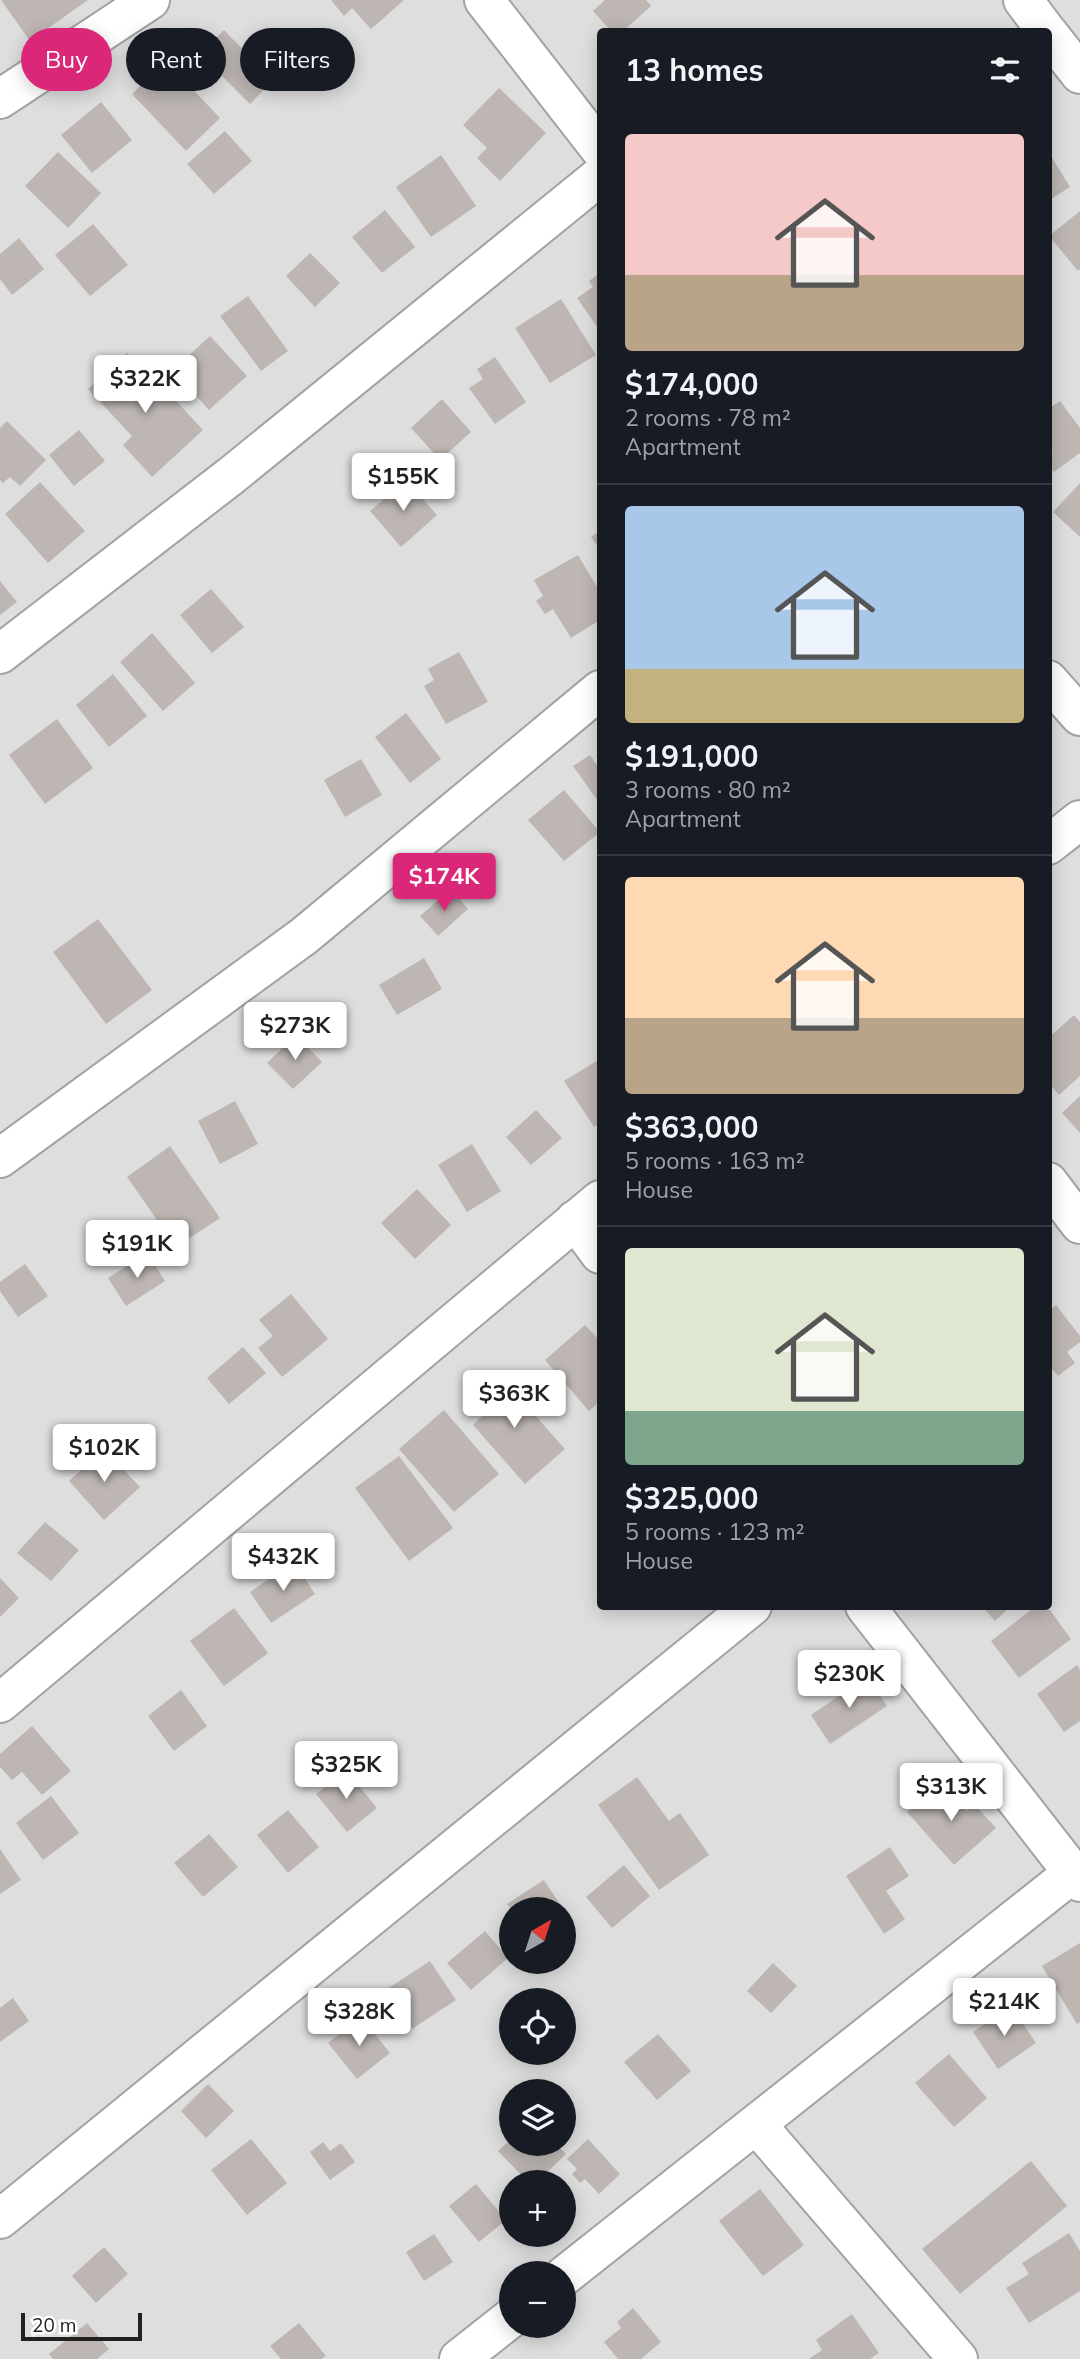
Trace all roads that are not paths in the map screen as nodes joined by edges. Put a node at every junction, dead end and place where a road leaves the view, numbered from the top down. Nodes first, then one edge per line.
1 (150, 0) edge
2 (484, 0) edge
3 (1023, 0) edge
4 (1045, 28) edge
5 (1052, 37) edge
6 (1080, 75) edge
7 (0, 99) edge
8 (597, 145) edge
9 (597, 178) edge
10 (0, 654) edge
11 (1052, 684) edge
12 (597, 692) edge
13 (1080, 716) edge
14 (1080, 820) edge
15 (1052, 842) edge
16 (0, 1158) edge
17 (1052, 1187) edge
18 (588, 1210) edge
19 (1080, 1224) edge
20 (597, 1243) edge
21 (747, 1610) edge
22 (868, 1610) edge
23 (0, 1703) edge
24 (1077, 1877) edge
25 (756, 2124) junction
26 (0, 2218) edge
27 (576, 2266) edge
28 (499, 2327) edge
29 (459, 2359) edge
30 (958, 2359) edge

1 - 7 street
2 - 8 street
3 - 4 street
5 - 6 street
9 - 10 street
11 - 13 street
12 - 16 street
14 - 15 street
17 - 19 street
18 - 20 street
18 - 23 street
21 - 26 street
22 - 24 street
24 - 25 street
25 - 27 street
25 - 30 street
28 - 29 street

